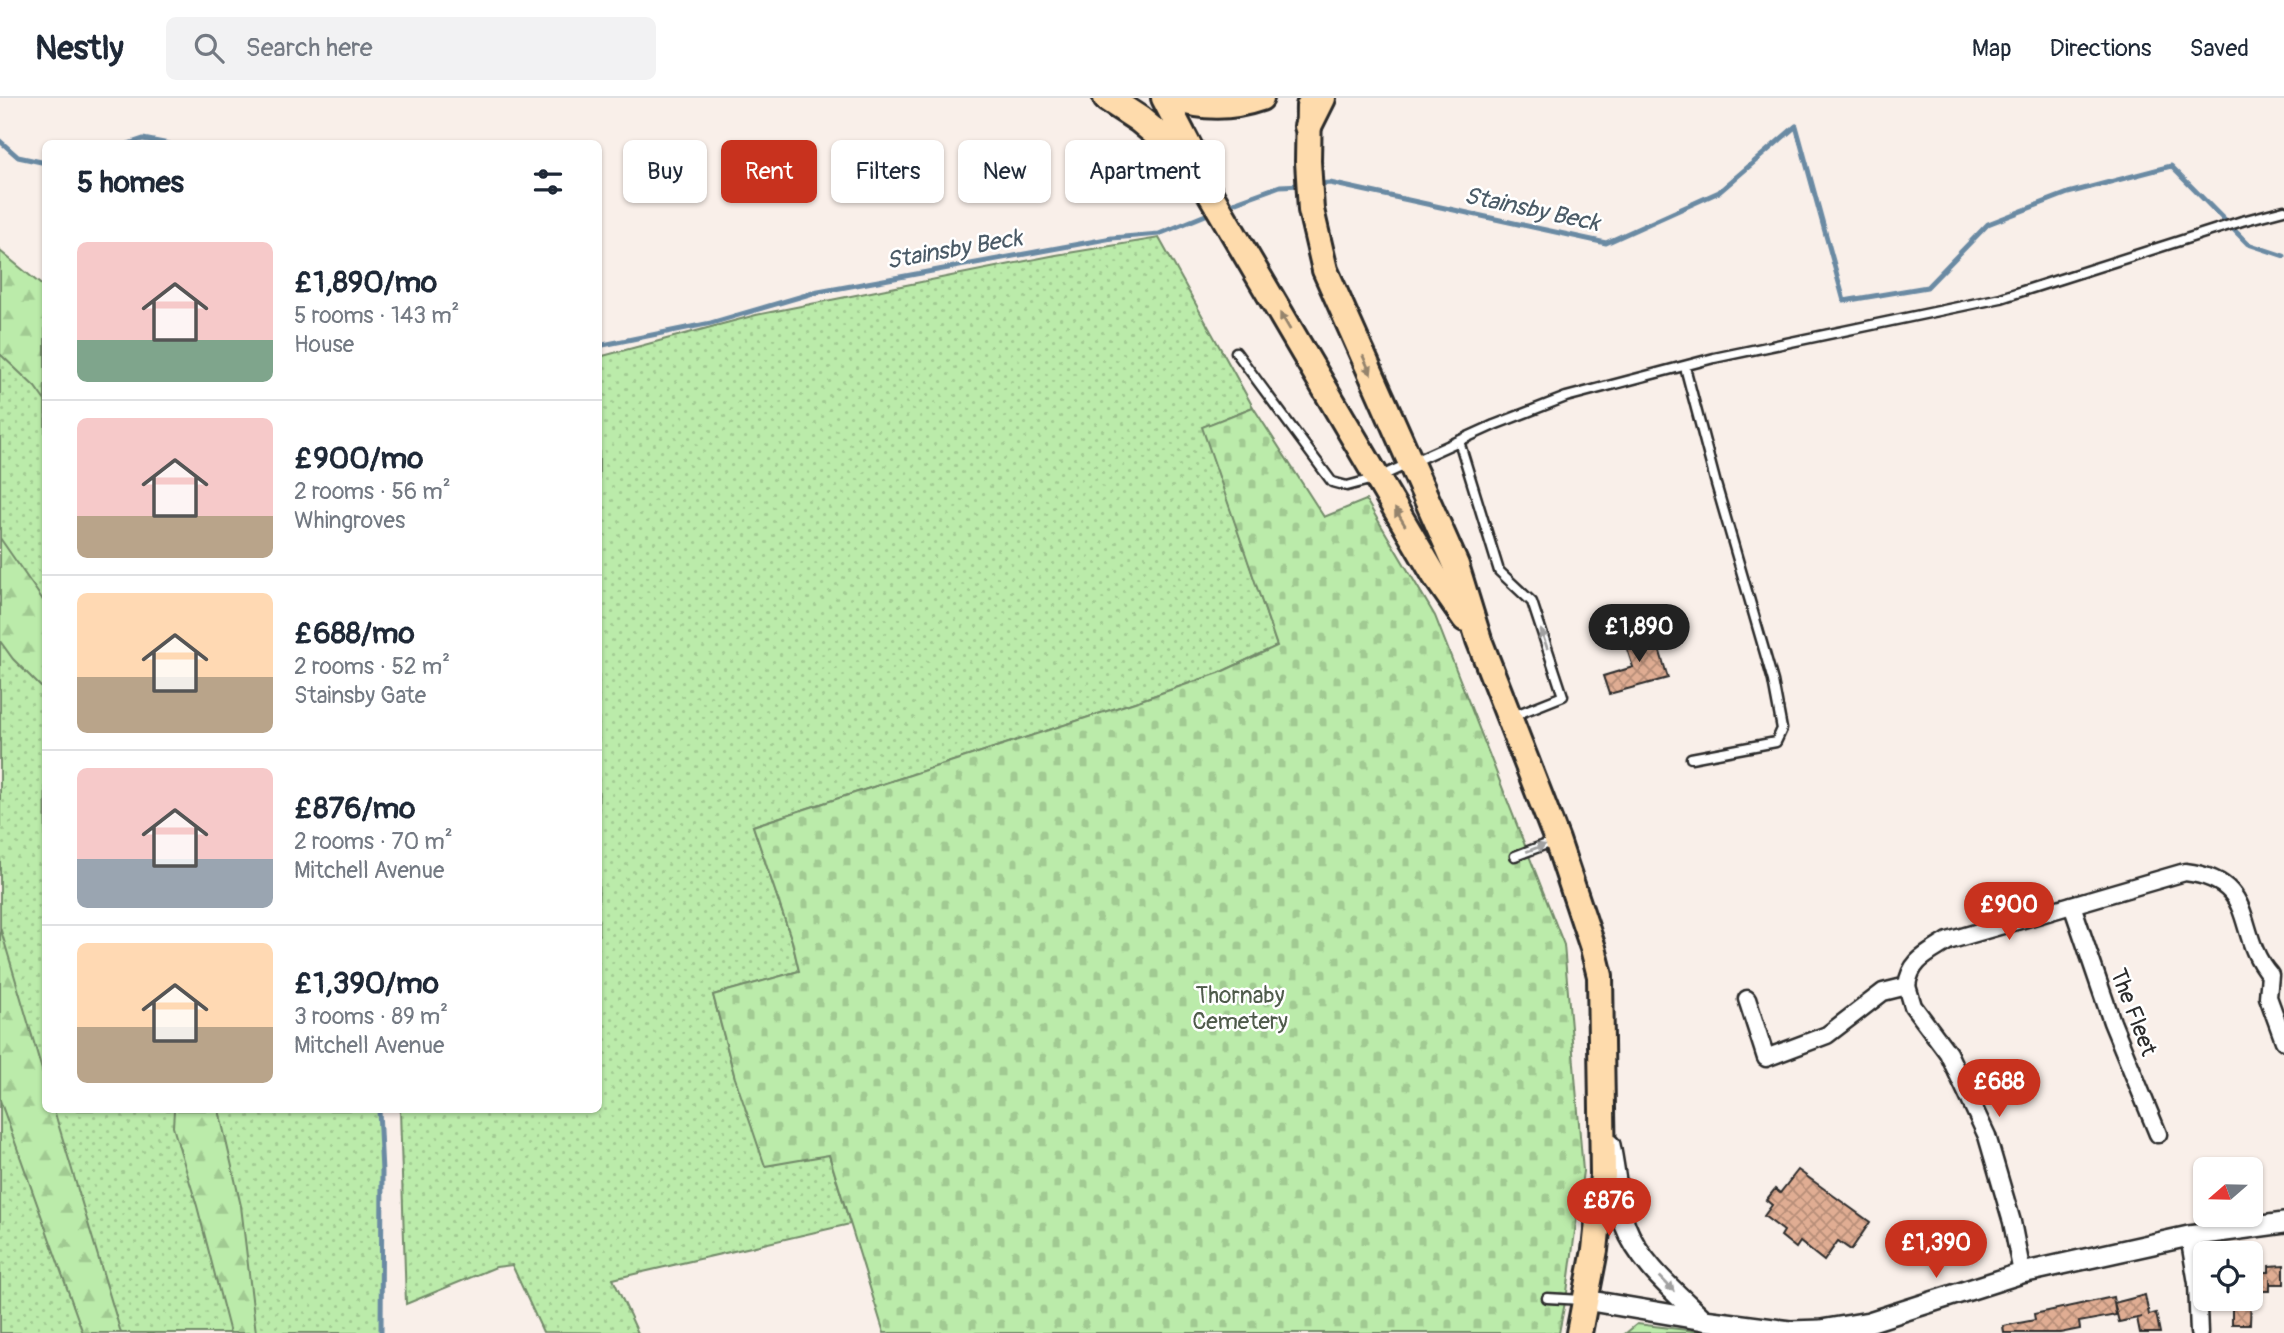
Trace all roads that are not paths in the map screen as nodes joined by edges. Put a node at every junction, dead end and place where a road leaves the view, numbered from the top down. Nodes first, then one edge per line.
1 (1107, 98) edge
2 (1164, 98) edge
3 (1174, 98) edge
4 (1261, 98) edge
5 (1310, 98) edge
6 (1322, 98) edge
7 (1308, 127) junction
8 (1164, 140) edge
9 (1186, 140) edge
10 (1216, 203) edge
11 (2284, 210) edge
12 (1236, 352) dead end
13 (1685, 367) junction
14 (1459, 441) junction
15 (1411, 464) junction
16 (1377, 478) junction
17 (1479, 640) junction
18 (1510, 717) junction
19 (1690, 758) dead end
20 (1557, 840) junction
21 (1515, 856) dead end
22 (2071, 905) junction
23 (2277, 976) edge
24 (1908, 986) junction
25 (1746, 999) dead end
26 (2284, 1041) edge
27 (1603, 1109) junction
28 (2158, 1134) dead end
29 (2284, 1223) edge
30 (2189, 1236) junction
31 (2022, 1273) junction
32 (1547, 1298) dead end
33 (1585, 1300) junction
34 (1704, 1320) junction
35 (1579, 1333) edge
36 (2199, 1333) edge

1 - 8 highway
2 - 9 main road
3 - 4 main road
5 - 7 main road
6 - 7 highway
7 -> 15 main road
16 -> 10 main road
11 - 13 lane
12 - 16 lane
13 - 14 lane
13 - 19 lane
14 - 15 lane
18 -> 14 lane
15 - 16 lane
15 - 17 main road
17 -> 16 main road
17 - 18 main road
18 - 20 main road
21 -> 20 lane
20 - 27 main road
22 - 23 street
22 - 24 street
22 - 28 street, The Fleet
23 - 26 street
24 - 25 street
24 - 31 street
27 - 33 main road
27 -> 34 street
29 - 30 street
30 - 31 street
30 - 36 street
31 - 34 street
32 - 33 lane
33 - 34 street
33 - 35 main road

